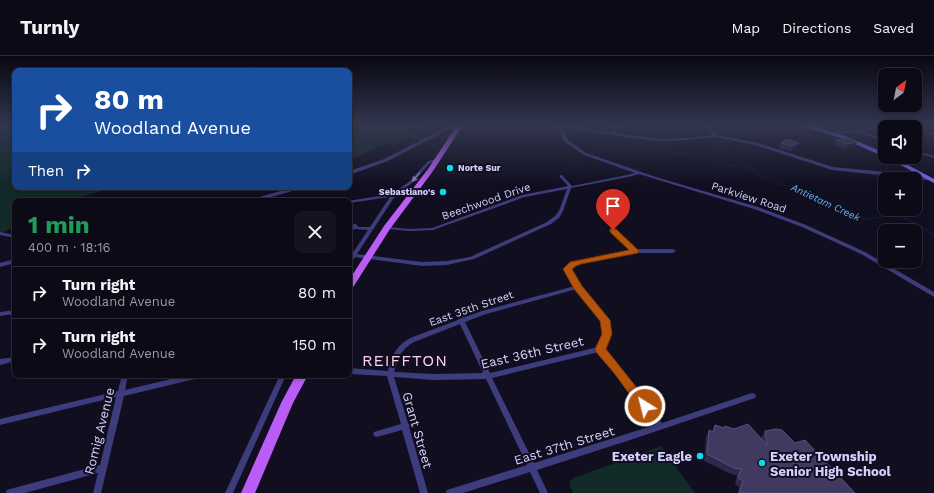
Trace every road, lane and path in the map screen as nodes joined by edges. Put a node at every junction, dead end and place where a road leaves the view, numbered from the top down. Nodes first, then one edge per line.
1 (414, 145) edge
2 (447, 145) edge
3 (572, 145) edge
4 (760, 145) edge
5 (861, 145) edge
6 (878, 152) edge
7 (922, 153) edge
8 (934, 157) edge
9 (438, 160) junction
10 (902, 164) edge
11 (352, 172) edge
12 (638, 173) junction
13 (561, 176) dead end
14 (931, 180) edge
15 (570, 186) junction
16 (291, 190) edge
17 (393, 195) junction
18 (263, 198) edge
19 (352, 202) edge
20 (352, 225) edge
21 (356, 228) junction
22 (386, 228) junction
23 (352, 229) edge
24 (371, 229) junction
25 (613, 230) dead end
26 (0, 233) edge
27 (12, 236) edge
28 (635, 251) junction
29 (673, 251) dead end
30 (352, 255) edge
31 (367, 258) junction
32 (12, 262) edge
33 (0, 266) edge
34 (352, 283) edge
35 (578, 287) junction
36 (934, 295) edge
37 (12, 312) edge
38 (0, 314) edge
39 (461, 320) junction
40 (600, 349) junction
41 (12, 360) edge
42 (0, 362) edge
43 (352, 371) edge
44 (390, 374) junction
45 (488, 376) junction
46 (124, 378) edge
47 (187, 378) edge
48 (282, 378) edge
49 (300, 378) edge
50 (121, 394) junction
51 (752, 396) dead end
52 (0, 422) edge
53 (406, 426) junction
54 (660, 427) junction
55 (377, 434) dead end
56 (532, 467) junction
57 (103, 468) junction
58 (10, 493) edge
59 (97, 493) edge
60 (228, 493) edge
61 (248, 493) edge
62 (424, 493) edge
63 (450, 493) edge
64 (544, 493) edge

1 - 11 street
2 - 9 main road
3 - 12 street, Parkview Road
4 - 14 street
5 - 6 main road
7 - 8 street
9 -> 17 street
9 - 22 main road
10 - 14 main road
12 - 15 street, Beechwood Drive
12 - 36 street, Parkview Road
13 - 15 street
15 - 22 street, Beechwood Drive
15 - 31 street
16 - 18 street
17 - 19 street
17 - 24 street
20 - 21 street
21 - 23 street
21 - 24 street
22 - 31 main road
24 - 30 street
25 - 28 street
26 - 27 street
28 - 29 street
28 - 35 street
30 - 31 street
31 - 34 main road
32 - 33 street
35 - 39 street, East 35th Street
35 - 40 street
37 - 38 street
39 - 44 street, East 35th Street
39 - 45 street
40 - 45 street, East 36th Street
40 - 54 street
41 - 42 street
43 - 44 street, East 36th Street
44 - 45 street, East 36th Street
44 - 53 street, Grant Street
45 - 56 street
46 - 50 street, Romig Avenue
47 - 50 street
48 - 60 street
49 - 61 main road
50 - 52 street
50 - 57 street, Romig Avenue
51 - 54 street, East 37th Street
53 - 55 street
53 - 62 street, Grant Street
54 - 56 street, East 37th Street
56 - 63 street, East 37th Street
56 - 64 street
57 - 58 street
57 - 59 street, Romig Avenue

